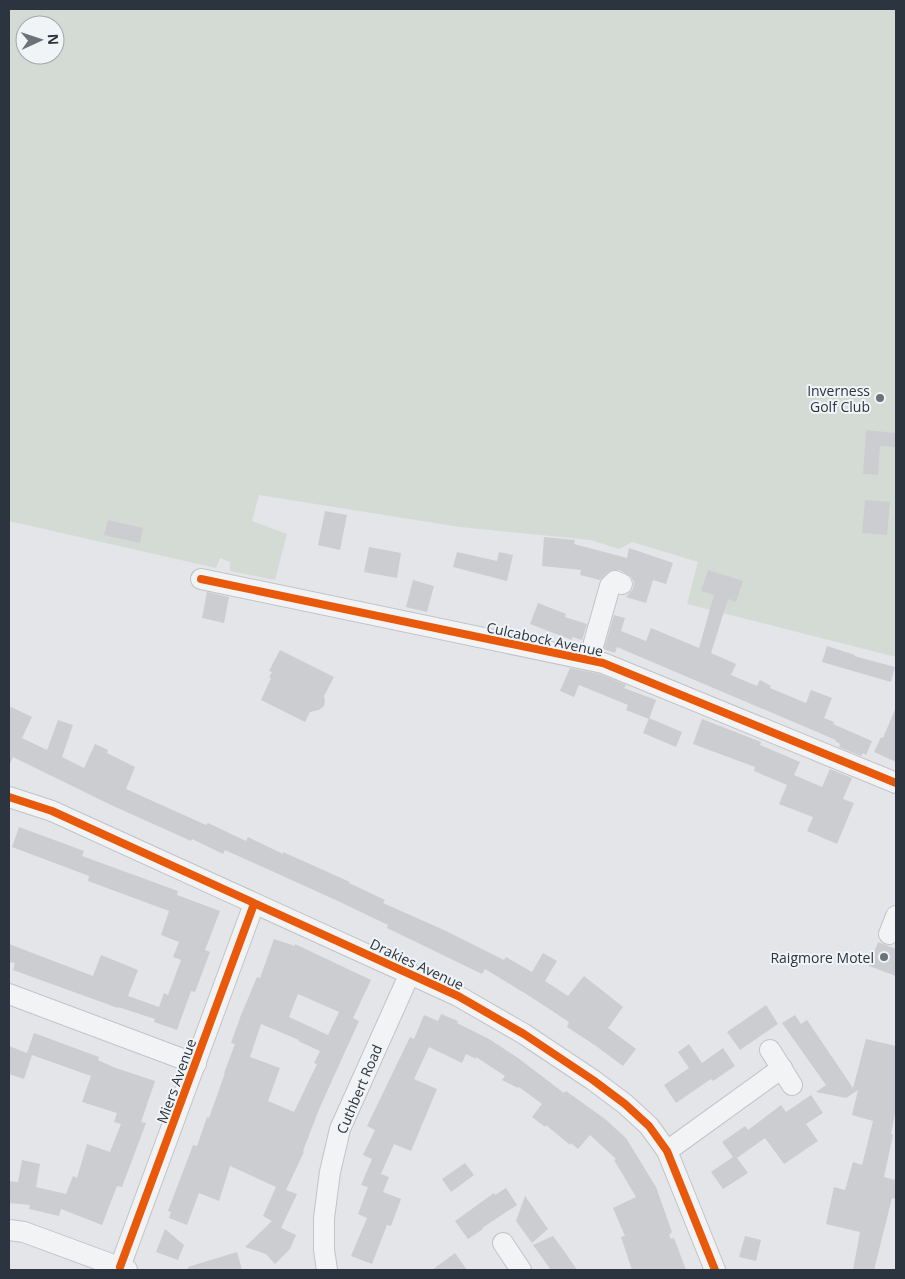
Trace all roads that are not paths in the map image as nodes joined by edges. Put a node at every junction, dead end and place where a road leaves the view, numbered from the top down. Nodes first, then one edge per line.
1 (201, 579) dead end
2 (622, 584) dead end
3 (589, 660) junction
4 (896, 783) edge
5 (9, 797) edge
6 (254, 904) junction
7 (896, 916) edge
8 (889, 934) dead end
9 (410, 973) junction
10 (9, 994) edge
11 (770, 1050) dead end
12 (196, 1064) junction
13 (667, 1151) junction
14 (9, 1230) edge
15 (124, 1269) edge
16 (326, 1270) edge
17 (715, 1270) edge

1 - 3 street, Culcabock Avenue
2 - 3 street
3 - 4 street, Culcabock Avenue
5 - 6 street, Drakies Avenue
6 - 9 street, Drakies Avenue
6 - 12 street, Miers Avenue
7 - 8 street
9 - 13 street, Drakies Avenue
9 - 16 street, Cuthbert Road
10 - 12 street, Miers Avenue
11 - 13 street
12 - 15 street, Miers Avenue
13 - 17 street, Drakies Avenue
14 - 15 street

